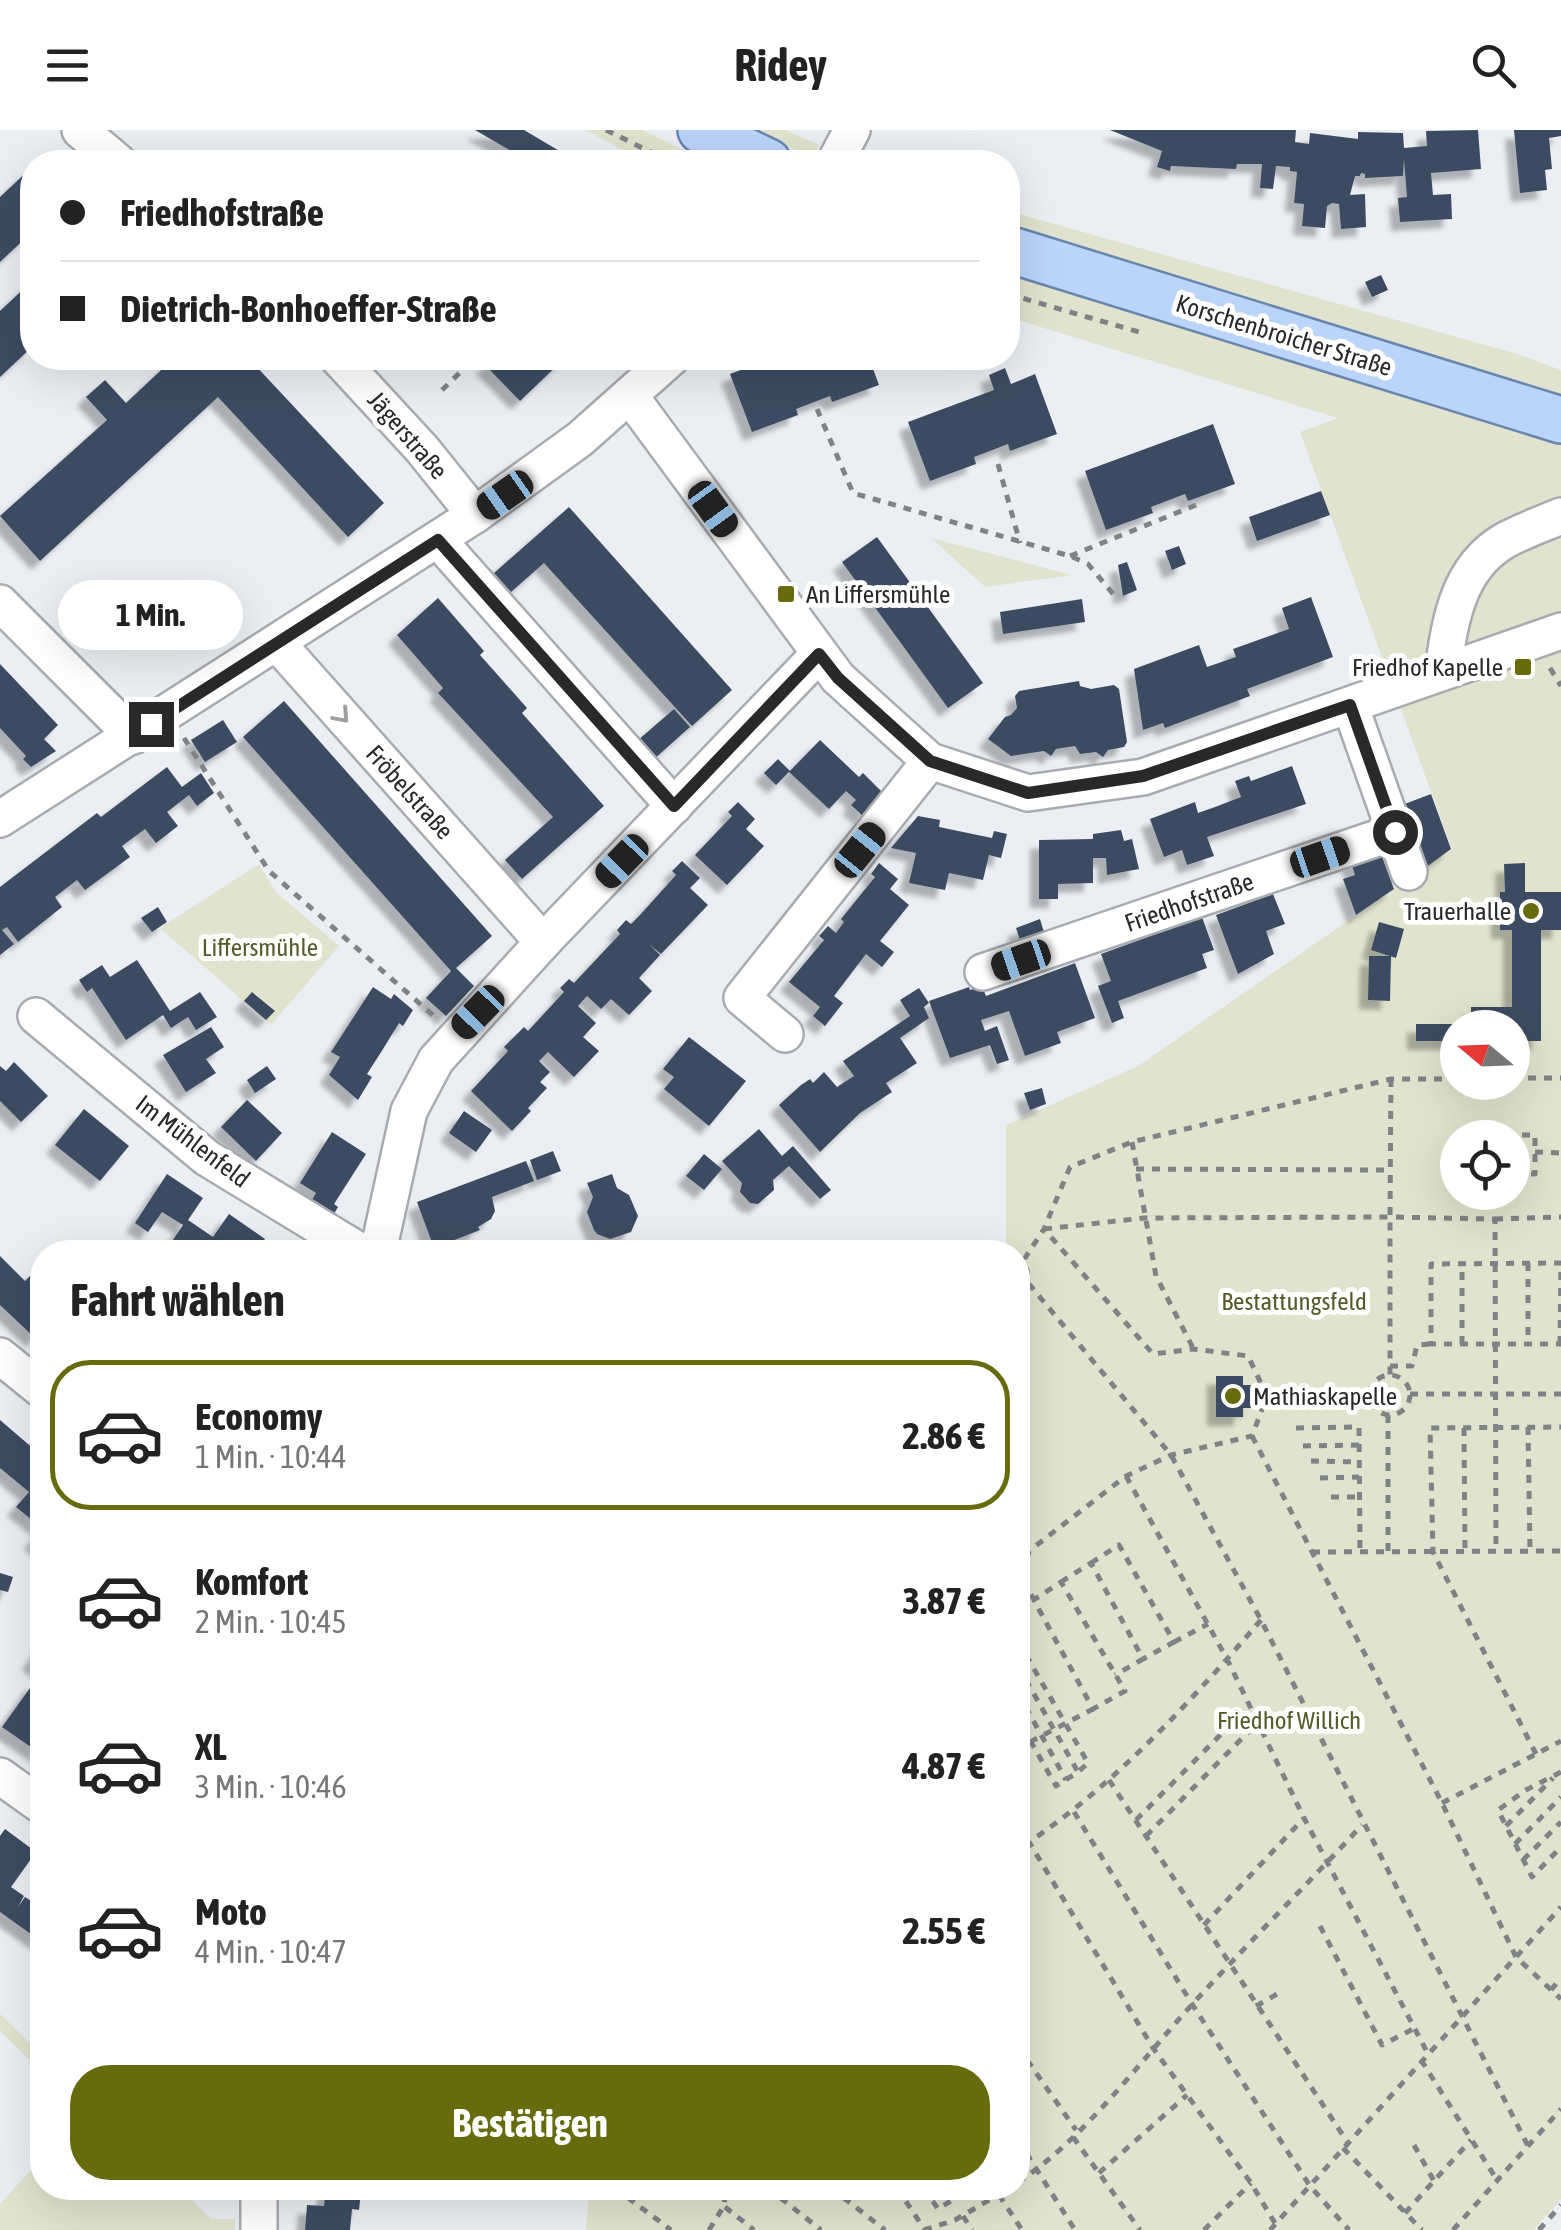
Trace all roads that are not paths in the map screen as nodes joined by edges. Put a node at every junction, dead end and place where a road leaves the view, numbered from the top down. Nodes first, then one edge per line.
1 (80, 130) edge
2 (702, 130) edge
3 (104, 150) edge
4 (743, 150) edge
5 (1020, 253) edge
6 (349, 370) edge
7 (658, 370) edge
8 (630, 396) junction
9 (1561, 420) edge
10 (476, 515) junction
11 (1561, 516) edge
12 (438, 540) junction
13 (0, 603) edge
14 (1561, 631) edge
15 (278, 642) junction
16 (819, 654) junction
17 (1443, 670) junction
18 (1350, 705) junction
19 (133, 736) junction
20 (930, 761) junction
21 (674, 806) junction
22 (0, 819) edge
23 (1395, 832) junction
24 (1409, 872) dead end
25 (543, 942) junction
26 (984, 972) dead end
27 (36, 1016) dead end
28 (784, 1034) dead end
29 (341, 1240) edge
30 (381, 1240) edge
31 (0, 1356) edge
32 (30, 1380) edge
33 (0, 1776) edge
34 (30, 1797) edge
35 (259, 2200) edge
36 (259, 2230) edge

1 - 3 street
2 - 4 main road
5 - 9 main road, Korschenbroicher Straße
6 - 10 street, Jägerstraße
7 - 8 street
8 - 10 street
8 - 16 street
10 - 12 street
11 - 17 street
12 - 15 street
12 - 21 street
13 - 19 street
14 - 17 street
15 - 19 street
15 -> 25 street, Fröbelstraße
16 - 20 street
16 - 21 street
17 - 18 street
18 - 20 street
18 - 23 street
19 - 22 street
20 - 28 street
21 - 25 street
23 - 24 street
23 - 26 street, Friedhofstraße
25 - 30 street
27 - 29 street, Im Mühlenfeld
31 - 32 street
33 - 34 street
35 - 36 street

